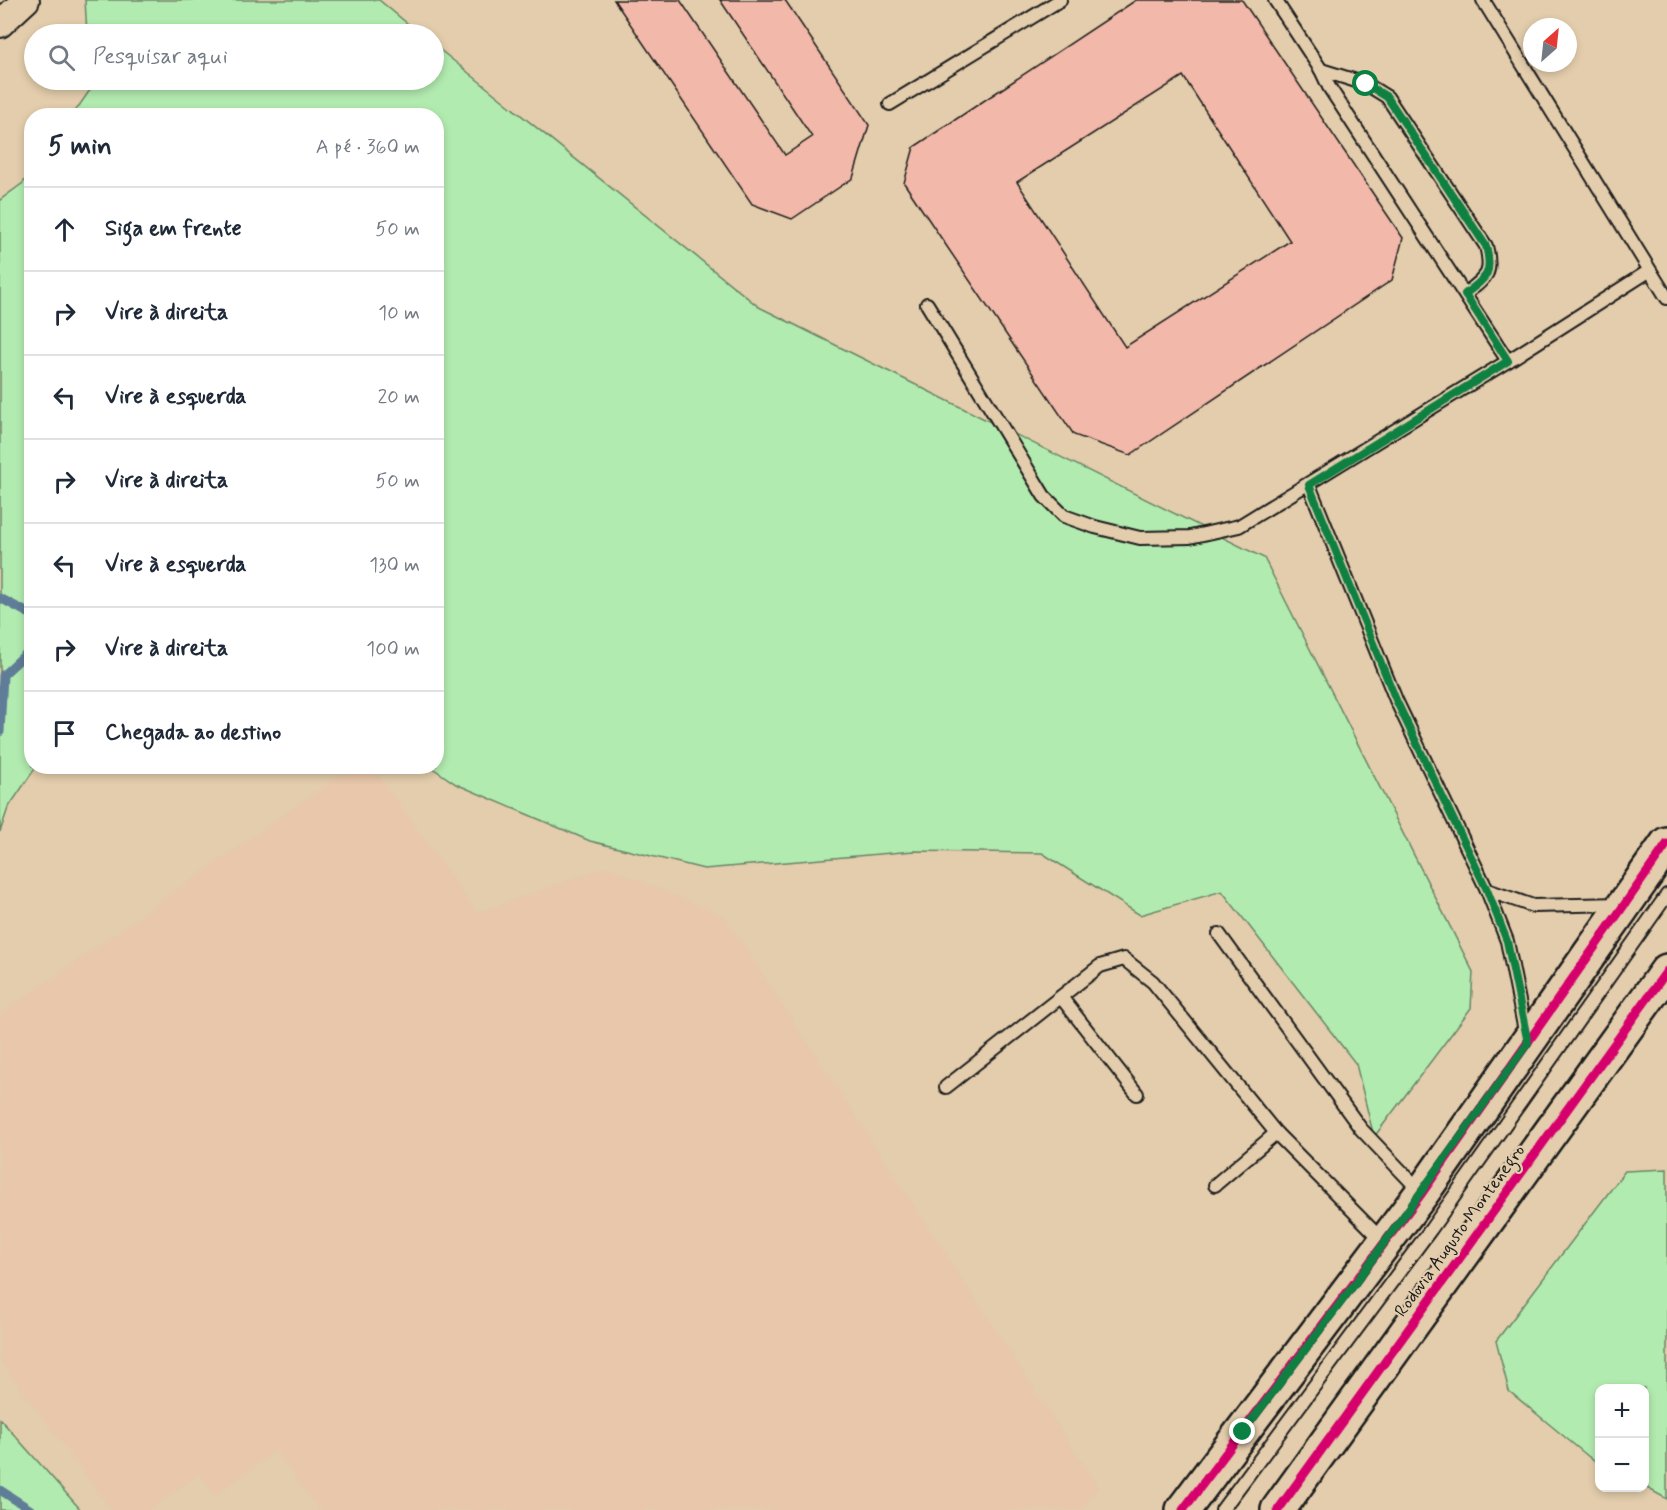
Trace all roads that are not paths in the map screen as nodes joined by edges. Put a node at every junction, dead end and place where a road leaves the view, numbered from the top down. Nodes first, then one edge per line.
1 (26, 0) edge
2 (1060, 0) edge
3 (1275, 0) edge
4 (1483, 0) edge
5 (0, 24) edge
6 (1321, 70) junction
7 (890, 104) dead end
8 (1649, 271) junction
9 (1465, 294) junction
10 (1667, 298) edge
11 (927, 304) dead end
12 (1508, 361) junction
13 (1309, 485) junction
14 (1667, 844) edge
15 (1487, 890) junction
16 (1667, 895) edge
17 (1626, 904) junction
18 (1219, 934) dead end
19 (1667, 971) edge
20 (1061, 997) junction
21 (1528, 1043) junction
22 (946, 1087) dead end
23 (1137, 1094) dead end
24 (1276, 1133) junction
25 (1215, 1185) dead end
26 (1422, 1193) junction
27 (1385, 1242) junction
28 (1183, 1510) edge
29 (1221, 1510) edge
30 (1278, 1510) edge

1 - 5 street
2 - 7 lane
3 - 6 lane
4 - 8 lane
6 - 9 lane
6 - 9 lane
8 - 10 lane
8 - 12 lane
9 - 12 lane
11 - 13 lane
12 - 13 lane
13 - 15 lane
14 - 17 main road
15 - 17 lane
15 - 21 lane
16 - 29 lane
17 - 21 main road
18 - 26 lane
19 - 30 main road, Rodovia Augusto Montenegro
20 - 22 lane
20 - 23 lane
20 - 24 lane
21 - 26 main road
24 - 25 lane
24 - 27 lane
26 - 27 main road
27 - 28 main road

